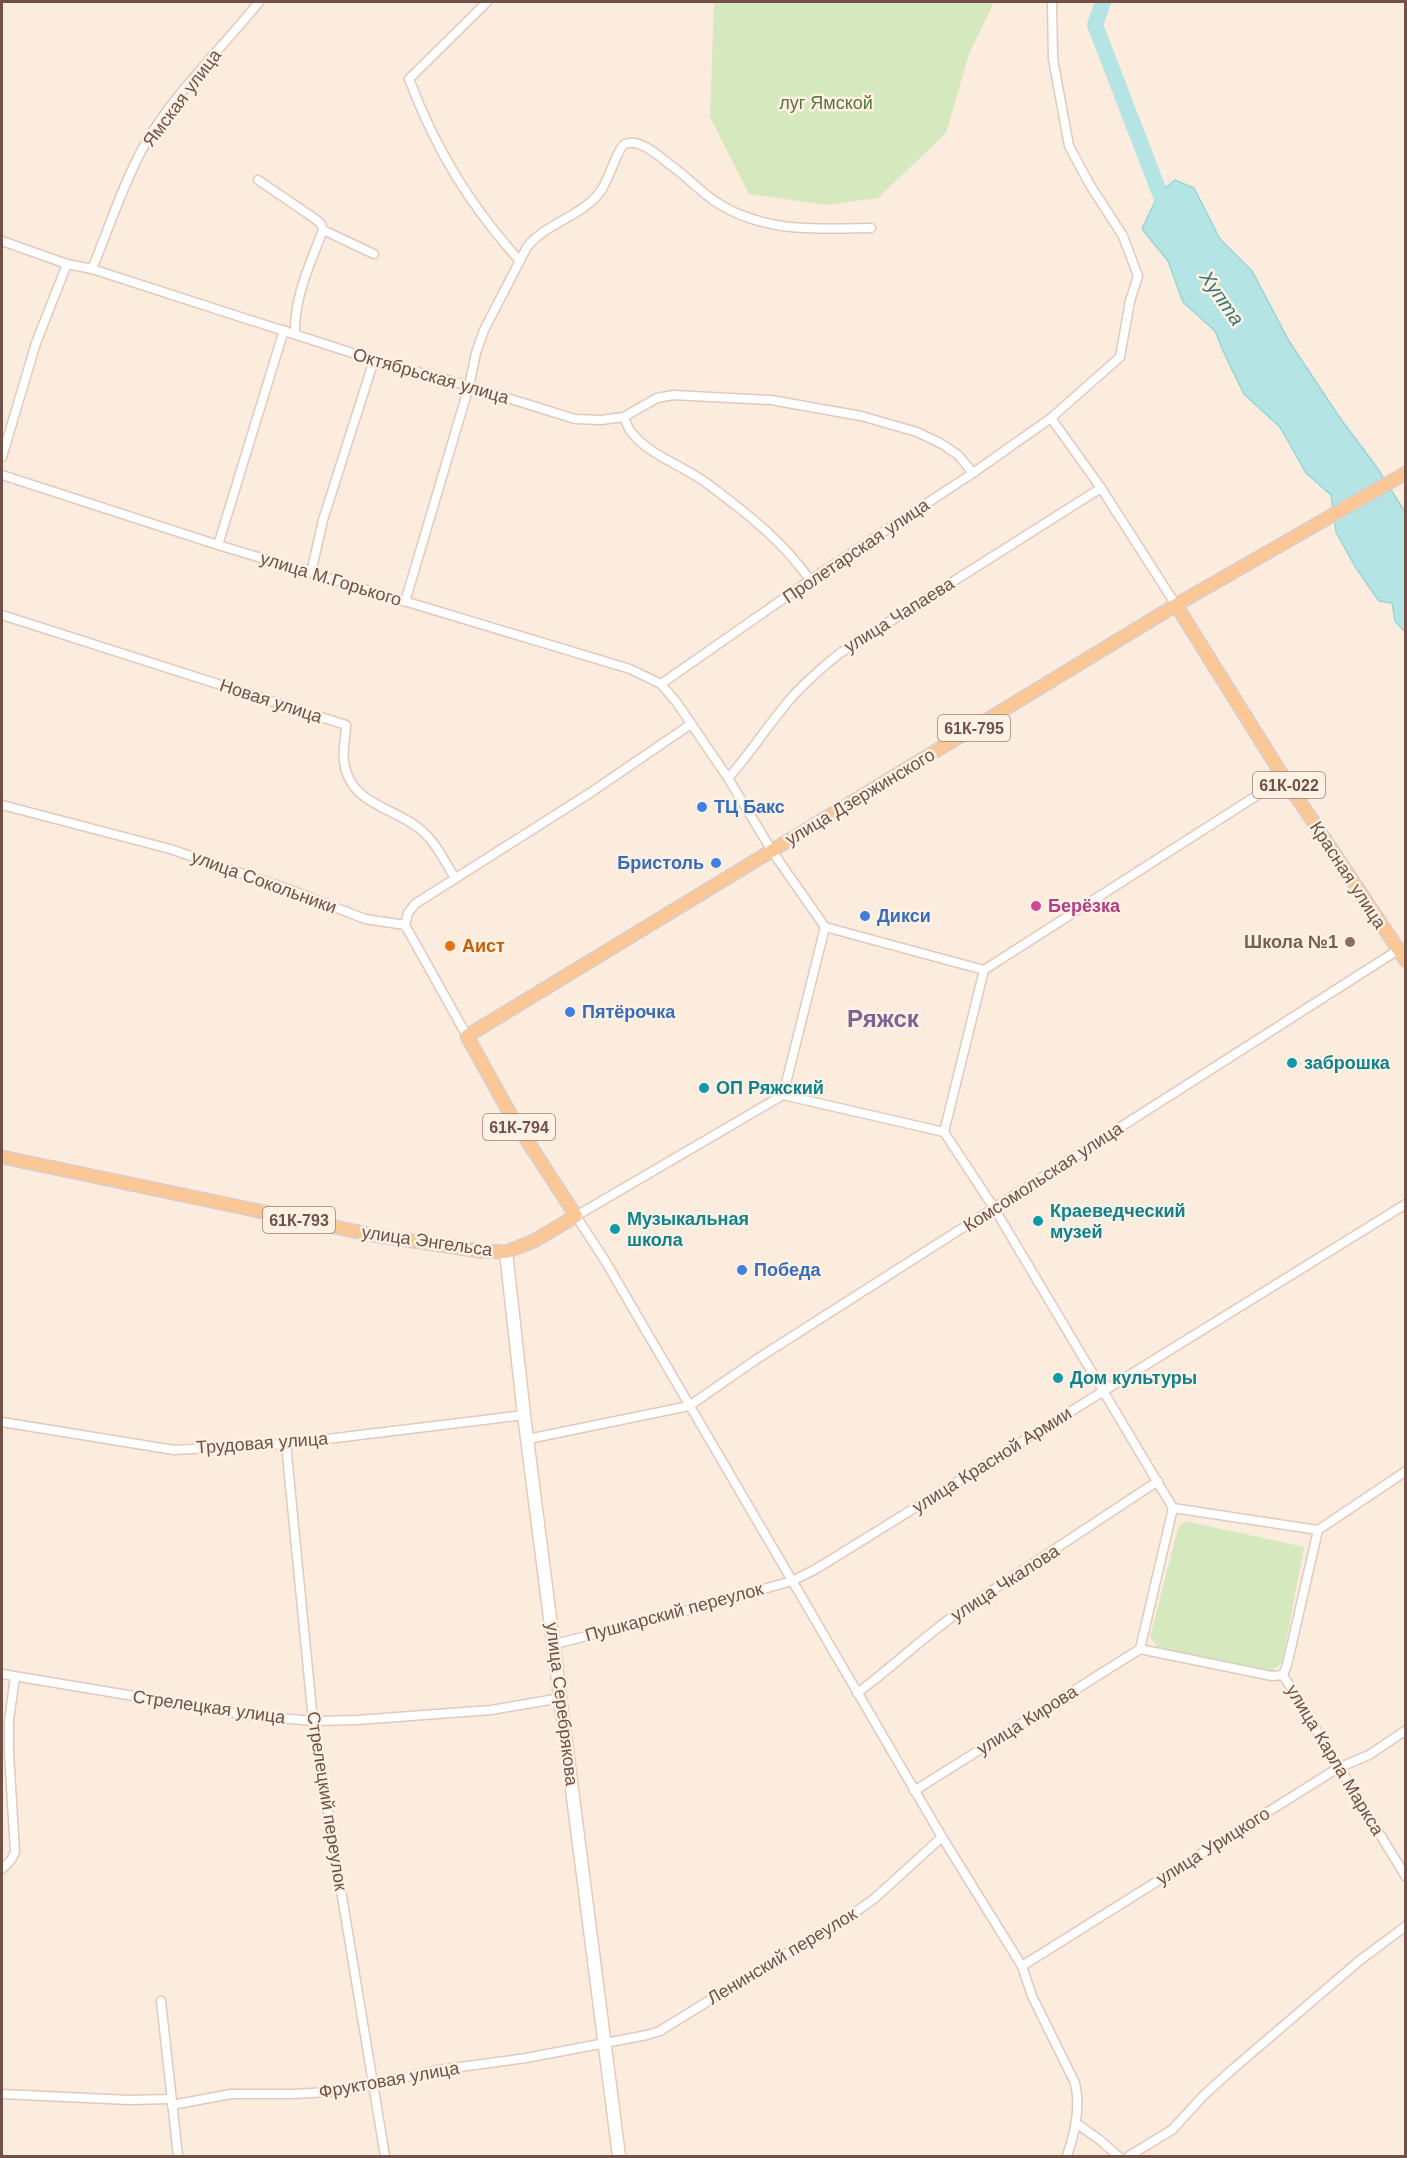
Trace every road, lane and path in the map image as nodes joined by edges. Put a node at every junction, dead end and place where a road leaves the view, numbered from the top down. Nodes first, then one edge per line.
1 (259, 2) edge
2 (487, 2) edge
3 (1052, 2) edge
4 (258, 180) dead end
5 (871, 228) dead end
6 (323, 230) junction
7 (2, 241) edge
8 (374, 254) dead end
9 (519, 260) junction
10 (67, 264) junction
11 (92, 269) junction
12 (284, 330) junction
13 (295, 334) junction
14 (374, 360) junction
15 (469, 386) junction
16 (624, 417) junction
17 (1051, 418) junction
18 (2, 457) edge
19 (973, 473) junction
20 (1406, 473) edge
21 (2, 475) edge
22 (1101, 488) junction
23 (218, 545) junction
24 (311, 573) junction
25 (810, 580) junction
26 (405, 602) junction
27 (1176, 605) junction
28 (2, 615) edge
29 (661, 684) junction
30 (691, 724) junction
31 (728, 778) junction
32 (1284, 778) junction
33 (2, 805) edge
34 (772, 851) junction
35 (455, 878) junction
36 (405, 925) junction
37 (825, 927) junction
38 (1398, 950) junction
39 (1406, 961) edge
40 (984, 970) junction
41 (467, 1036) junction
42 (783, 1095) junction
43 (945, 1132) junction
44 (2, 1157) edge
45 (1406, 1204) edge
46 (994, 1208) junction
47 (576, 1216) junction
48 (506, 1252) junction
49 (1104, 1392) junction
50 (689, 1406) junction
51 (524, 1415) junction
52 (2, 1422) edge
53 (528, 1439) junction
54 (286, 1444) junction
55 (1406, 1471) edge
56 (1158, 1481) junction
57 (1173, 1508) junction
58 (1318, 1530) junction
59 (792, 1581) junction
60 (555, 1644) junction
61 (1140, 1649) junction
62 (2, 1674) edge
63 (1283, 1675) junction
64 (15, 1677) junction
65 (857, 1693) junction
66 (561, 1698) junction
67 (313, 1721) junction
68 (1406, 1730) edge
69 (1338, 1768) junction
70 (914, 1791) junction
71 (942, 1837) junction
72 (2, 1869) edge
73 (1406, 1877) edge
74 (1406, 1926) edge
75 (1022, 1966) junction
76 (160, 2001) dead end
77 (605, 2043) junction
78 (373, 2084) junction
79 (2, 2094) edge
80 (171, 2102) junction
81 (1076, 2123) junction
82 (178, 2157) edge
83 (385, 2157) edge
84 (619, 2157) edge
85 (1067, 2157) edge
86 (1118, 2157) edge
87 (1129, 2157) edge

1 - 11 street, Ямская улица
2 - 9 street
3 - 17 street, Пролетарская улица
4 - 6 street
5 - 9 street
6 - 8 street
6 - 13 street
7 - 10 street, Октябрьская улица
9 - 15 street
10 - 11 street, Октябрьская улица
10 - 18 street
11 - 12 street, Октябрьская улица
12 - 13 street, Октябрьская улица
12 - 23 street
13 - 14 street, Октябрьская улица
14 - 15 street, Октябрьская улица
14 - 24 street
15 - 16 street, Октябрьская улица
15 - 26 street
16 - 19 street
16 - 25 street
17 - 19 street, Пролетарская улица
17 - 22 street
19 - 25 street, Пролетарская улица
20 - 27 main road, улица Дзержинского / 61К-795
21 - 23 street, улица М.Горького
22 - 27 street
22 - 31 street, улица Чапаева
23 - 24 street, улица М.Горького
24 - 26 street, улица М.Горького
25 - 29 street, Пролетарская улица
26 - 29 street, улица М.Горького
27 - 32 main road, Красная улица / 61К-022
27 - 34 main road, улица Дзержинского / 61К-795
28 - 35 street, Новая улица
29 - 30 street
30 - 31 street
30 - 35 street
31 - 34 street
32 - 38 main road, Красная улица / 61К-022
32 - 40 street
33 - 36 street, улица Сокольники
34 - 37 street
34 - 41 main road, улица Дзержинского / 61К-795
35 - 36 street
36 - 41 street
37 - 40 street
37 - 42 street
38 - 39 main road, Красная улица / 61К-022
38 - 46 street, Комсомольская улица
40 - 43 street
41 - 47 main road, 61К-794
42 - 43 street
42 - 47 street, улица Энгельса
43 - 46 street
44 - 48 main road, улица Энгельса / 61К-793
45 - 49 street, улица Красной Армии
46 - 49 street
46 - 50 street, Комсомольская улица
47 - 48 main road, улица Энгельса / 61К-793
47 - 50 street
48 - 51 main road, улица Серебрякова
49 - 56 street
49 - 59 street, улица Красной Армии
50 - 53 street
50 - 59 street
51 - 53 main road, улица Серебрякова
51 - 54 street, Трудовая улица
52 - 54 street, Трудовая улица
53 - 60 main road, улица Серебрякова
54 - 67 street, Стрелецкий переулок
55 - 58 street
56 - 57 street
56 - 65 street, улица Чкалова
57 - 58 street
57 - 61 street
58 - 63 street
59 - 60 street, Пушкарский переулок
59 - 65 street
60 - 66 main road, улица Серебрякова
61 - 63 street
61 - 70 street, улица Кирова
62 - 64 street, Стрелецкая улица
63 - 69 street, улица Карла Маркса
64 - 67 street, Стрелецкая улица
64 - 72 street
65 - 70 street
66 - 67 street, Стрелецкая улица
66 - 77 main road, улица Серебрякова
67 - 78 street, Стрелецкий переулок
68 - 69 street, улица Урицкого
69 - 73 street, улица Карла Маркса
69 - 75 street, улица Урицкого
70 - 71 street
71 - 75 street
71 - 77 street, Ленинский переулок
74 - 87 street
75 - 81 street
76 - 80 street
77 - 78 street, Фруктовая улица
77 - 84 main road, улица Серебрякова
78 - 80 street, Фруктовая улица
78 - 83 street, Стрелецкий переулок
79 - 80 street, Фруктовая улица
80 - 82 street
81 - 85 street
81 - 86 street

